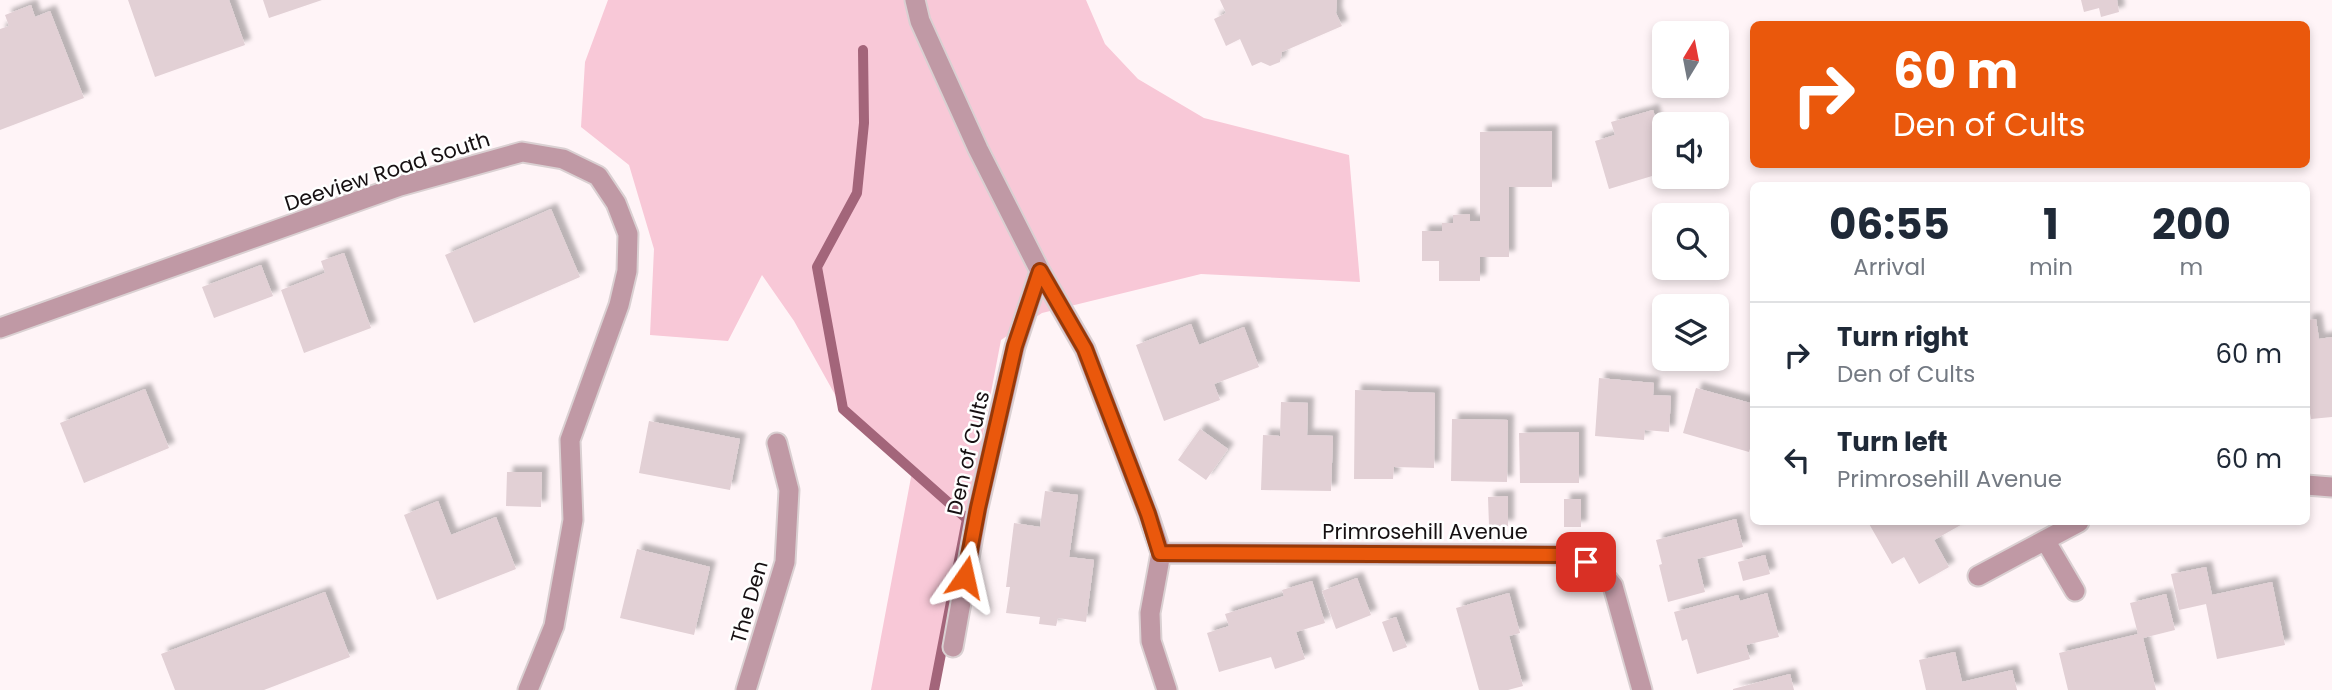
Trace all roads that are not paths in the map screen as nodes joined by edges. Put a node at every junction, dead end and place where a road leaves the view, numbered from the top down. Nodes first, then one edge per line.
1 (915, 0) edge
2 (1040, 271) junction
3 (0, 328) edge
4 (777, 443) dead end
5 (2310, 485) edge
6 (2332, 487) edge
7 (2073, 525) edge
8 (2045, 540) junction
9 (1160, 553) junction
10 (1978, 576) dead end
11 (2075, 591) dead end
12 (953, 647) dead end
13 (528, 690) edge
14 (746, 690) edge
15 (1167, 690) edge
16 (1642, 690) edge

1 - 2 street
2 - 9 street
2 - 12 street, Den of Cults
3 - 13 street, Deeview Road South
4 - 14 street, The Den
5 - 6 street
7 - 8 street
8 - 10 street
8 - 11 street
9 - 15 street
9 - 16 street, Primrosehill Avenue

